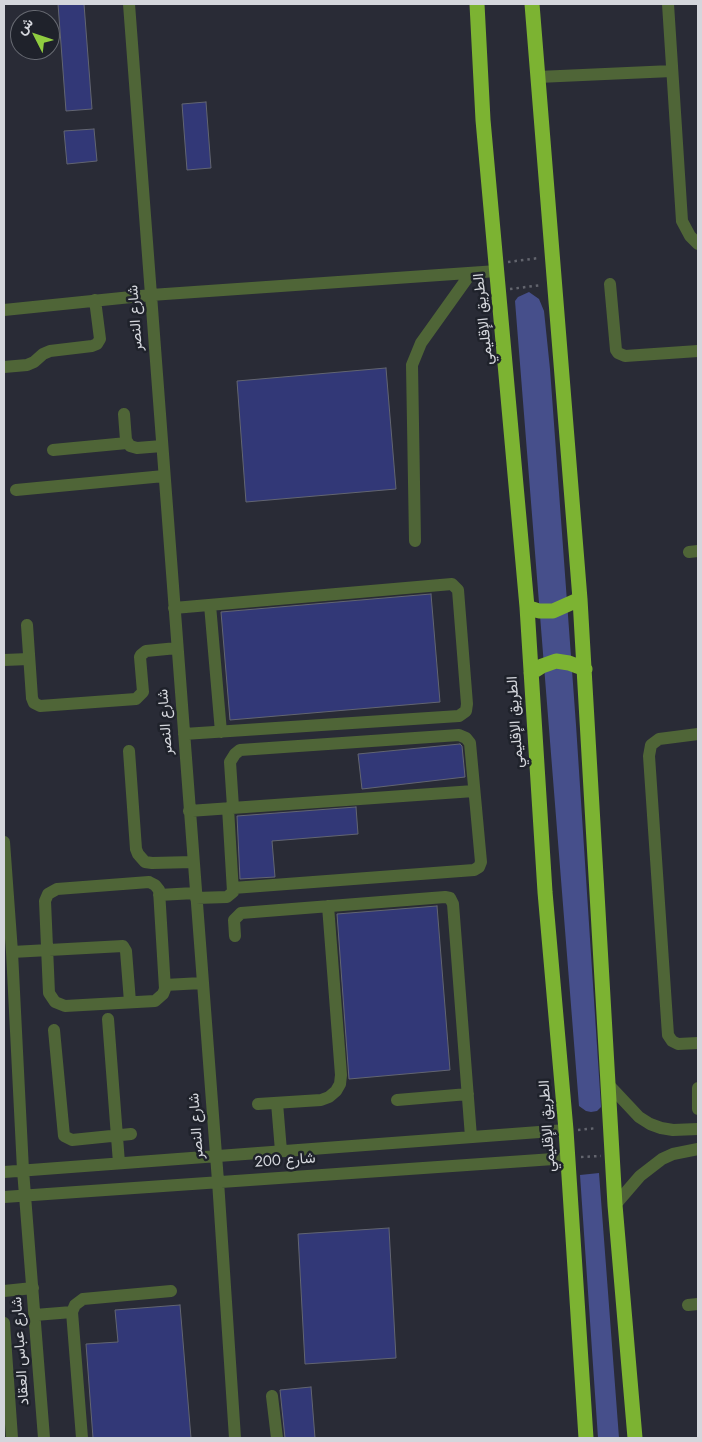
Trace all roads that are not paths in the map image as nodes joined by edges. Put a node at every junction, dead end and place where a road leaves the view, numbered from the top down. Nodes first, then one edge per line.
1 (129, 4) edge
2 (476, 4) edge
3 (532, 4) edge
4 (668, 4) edge
5 (672, 71) junction
6 (538, 78) junction
7 (698, 244) edge
8 (496, 267) junction
9 (470, 273) junction
10 (610, 284) dead end
11 (151, 294) junction
12 (95, 300) junction
13 (4, 310) edge
14 (698, 351) edge
15 (4, 367) edge
16 (124, 414) dead end
17 (127, 443) junction
18 (162, 446) junction
19 (53, 450) dead end
20 (164, 476) junction
21 (16, 490) dead end
22 (415, 541) dead end
23 (580, 599) junction
24 (210, 605) junction
25 (527, 607) junction
26 (174, 608) junction
27 (26, 625) dead end
28 (177, 648) junction
29 (29, 659) junction
30 (4, 660) edge
31 (585, 670) junction
32 (531, 673) junction
33 (221, 732) junction
34 (184, 734) junction
35 (698, 734) edge
36 (129, 751) dead end
37 (474, 791) junction
38 (231, 808) junction
39 (190, 811) junction
40 (4, 842) edge
41 (193, 862) junction
42 (233, 888) junction
43 (159, 895) junction
44 (196, 896) junction
45 (328, 906) junction
46 (235, 936) dead end
47 (47, 950) junction
48 (12, 952) junction
49 (202, 983) junction
50 (165, 985) junction
51 (130, 1002) junction
52 (108, 1019) dead end
53 (54, 1030) dead end
54 (698, 1043) edge
55 (608, 1084) junction
56 (698, 1088) edge
57 (468, 1094) junction
58 (397, 1100) dead end
59 (277, 1103) junction
60 (258, 1104) dead end
61 (698, 1109) edge
62 (698, 1129) edge
63 (566, 1130) junction
64 (131, 1134) dead end
65 (117, 1135) junction
66 (471, 1137) junction
67 (698, 1149) edge
68 (281, 1151) junction
69 (215, 1156) junction
70 (568, 1158) junction
71 (119, 1163) junction
72 (23, 1170) junction
73 (4, 1172) edge
74 (218, 1182) junction
75 (25, 1196) junction
76 (4, 1197) edge
77 (615, 1205) junction
78 (33, 1288) junction
79 (4, 1291) edge
80 (171, 1291) dead end
81 (72, 1312) junction
82 (35, 1314) junction
83 (4, 1323) edge
84 (272, 1396) dead end
85 (12, 1438) edge
86 (44, 1438) edge
87 (82, 1438) edge
88 (235, 1438) edge
89 (276, 1438) edge
90 (586, 1438) edge
91 (635, 1438) edge

1 - 11 street, شارع النصر
2 - 8 highway, الطريق الإقليمي
3 - 6 highway
4 - 5 street
5 - 6 street
5 - 7 street
6 - 23 highway
8 - 9 street
8 - 25 highway, الطريق الإقليمي
9 - 11 street
9 - 22 street
10 - 14 street
11 - 12 street
11 - 18 street, شارع النصر
12 - 13 street
12 - 15 street
16 - 17 street
17 - 18 street
17 - 19 street
18 - 20 street, شارع النصر
20 - 21 street
20 - 26 street, شارع النصر
23 - 25 highway
23 - 31 highway
24 - 26 street
24 - 33 street
24 - 33 street
25 - 32 highway, الطريق الإقليمي
26 - 28 street, شارع النصر
27 - 29 street
28 - 29 street
28 - 34 street, شارع النصر
29 - 30 street
31 - 32 highway
31 - 55 highway
32 - 63 highway, الطريق الإقليمي
33 - 34 street
34 - 39 street, شارع النصر
35 - 54 street
36 - 41 street
37 - 38 street
37 - 38 street
37 - 42 street
38 - 39 street
38 - 42 street
39 - 41 street, شارع النصر
40 - 48 street, شارع عباس العقاد
41 - 44 street, شارع النصر
42 - 44 street
43 - 44 street
43 - 47 street
43 - 50 street
44 - 49 street, شارع النصر
45 - 46 street
45 - 57 street
45 - 59 street
47 - 48 street
47 - 51 street
47 - 51 street
48 - 72 street, شارع عباس العقاد
49 - 50 street
49 - 69 street, شارع النصر
50 - 51 street
52 - 65 street
53 - 65 street
55 - 62 street
55 - 77 highway
56 - 61 street
57 - 58 street
57 - 66 street
59 - 60 street
59 - 68 street
63 - 66 street, شارع 200
63 - 70 highway, الطريق الإقليمي
64 - 65 street
65 - 71 street
66 - 68 street, شارع 200
67 - 77 street
68 - 69 street, شارع 200
69 - 71 street, شارع 200
69 - 74 street, شارع النصر
70 - 74 street, شارع 200
70 - 90 highway, الطريق الإقليمي
71 - 72 street, شارع 200
72 - 73 street, شارع 200
72 - 75 street, شارع عباس العقاد
74 - 75 street, شارع 200
74 - 88 street, شارع النصر
75 - 76 street, شارع 200
75 - 78 street, شارع عباس العقاد
77 - 91 highway
78 - 79 street
78 - 82 street, شارع عباس العقاد
80 - 81 street
81 - 82 street
81 - 87 street
82 - 86 street, شارع عباس العقاد
83 - 85 street, شارع عباس العقاد
84 - 89 street

